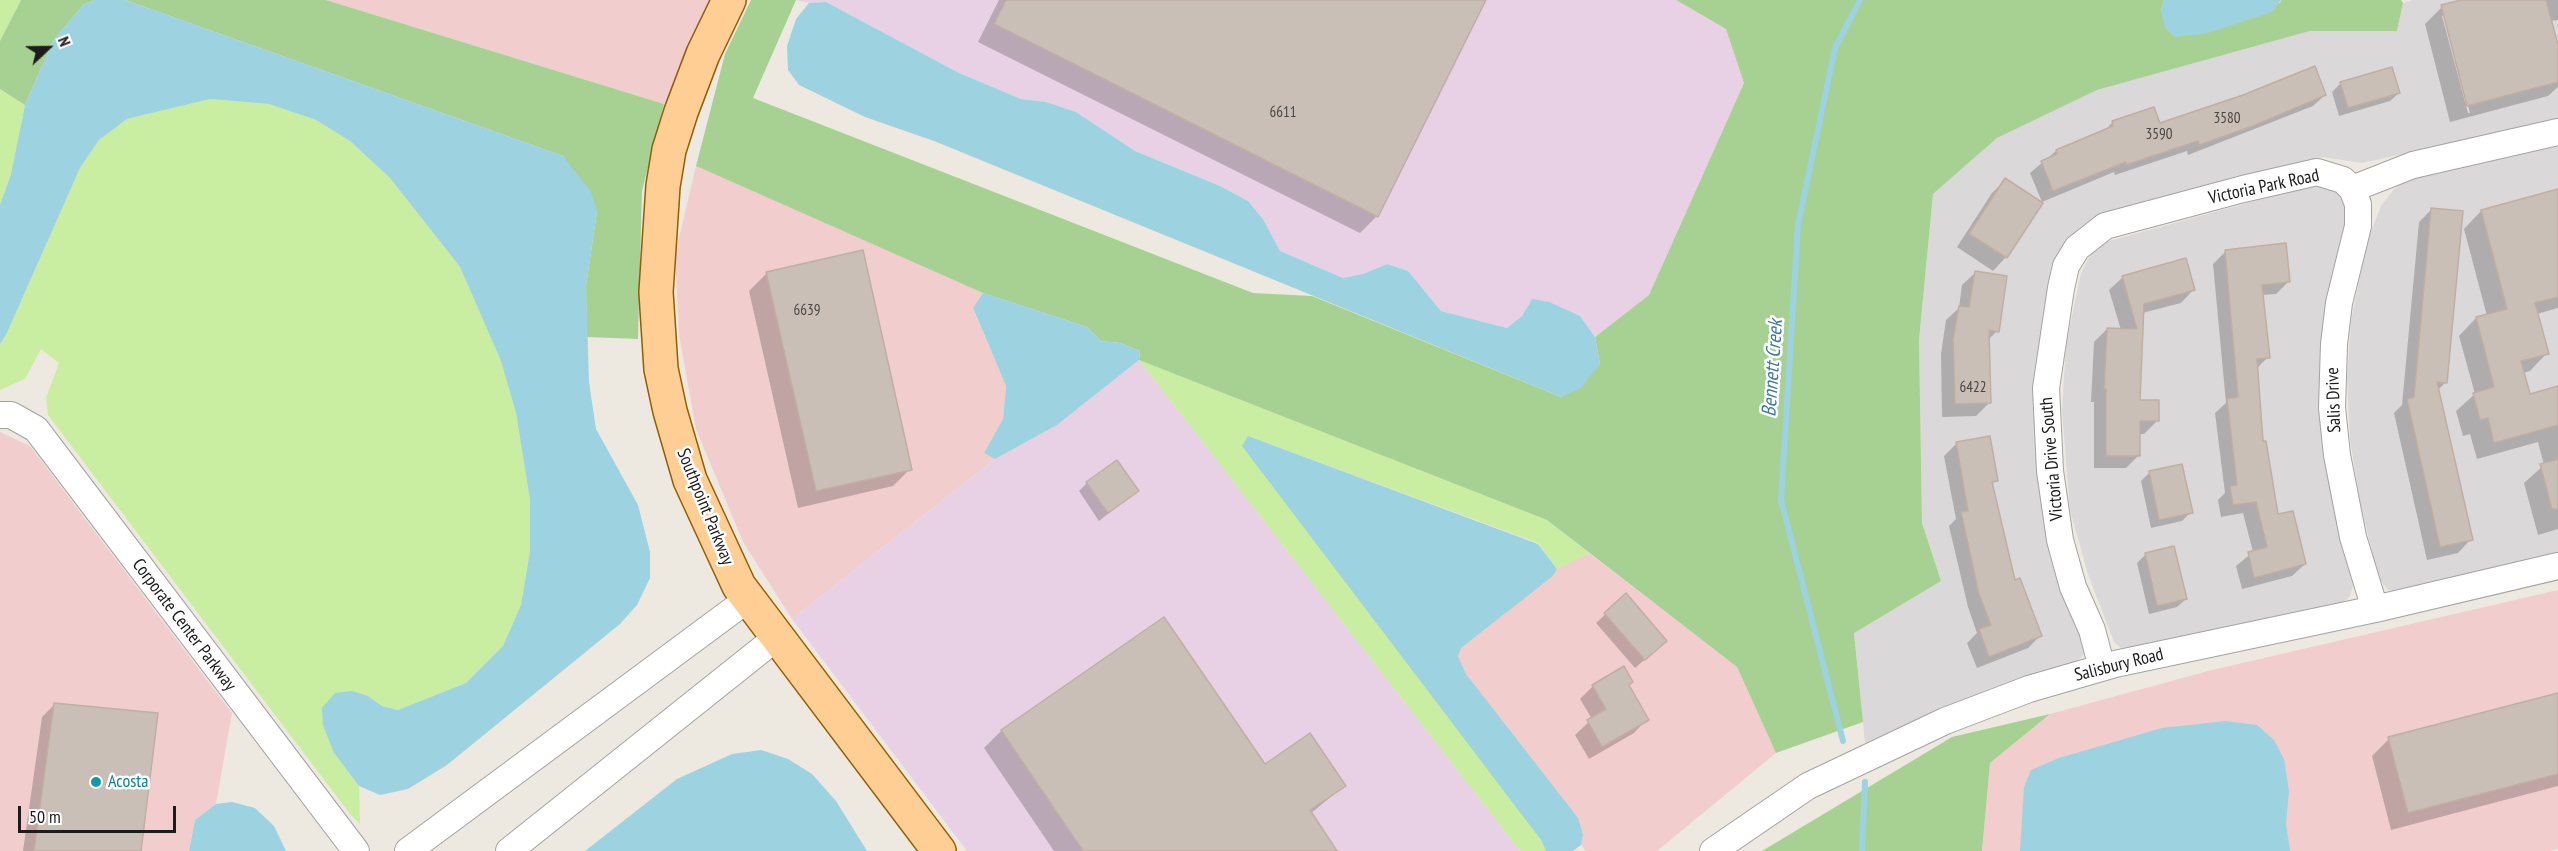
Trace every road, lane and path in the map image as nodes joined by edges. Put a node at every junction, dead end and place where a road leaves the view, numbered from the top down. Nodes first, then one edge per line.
1 (729, 0) edge
2 (2558, 132) edge
3 (2352, 189) junction
4 (2105, 226) joint
5 (0, 415) edge
6 (2558, 566) edge
7 (748, 599) junction
8 (2375, 609) junction
9 (776, 638) junction
10 (2102, 668) junction
11 (356, 851) edge
12 (408, 851) edge
13 (509, 851) edge
14 (939, 851) edge
15 (1713, 851) edge

1 - 7 main road, Southpoint Parkway
2 - 3 street
3 - 4 street, Victoria Park Road
3 - 8 street, Salis Drive
4 - 10 street, Victoria Drive South
5 - 11 street, Corporate Center Parkway
6 - 8 street, Salisbury Road
7 - 9 main road, Southpoint Parkway
7 - 12 street
8 - 10 street, Salisbury Road
9 - 13 street
9 - 14 main road, Southpoint Parkway
10 - 15 street, Salisbury Road

